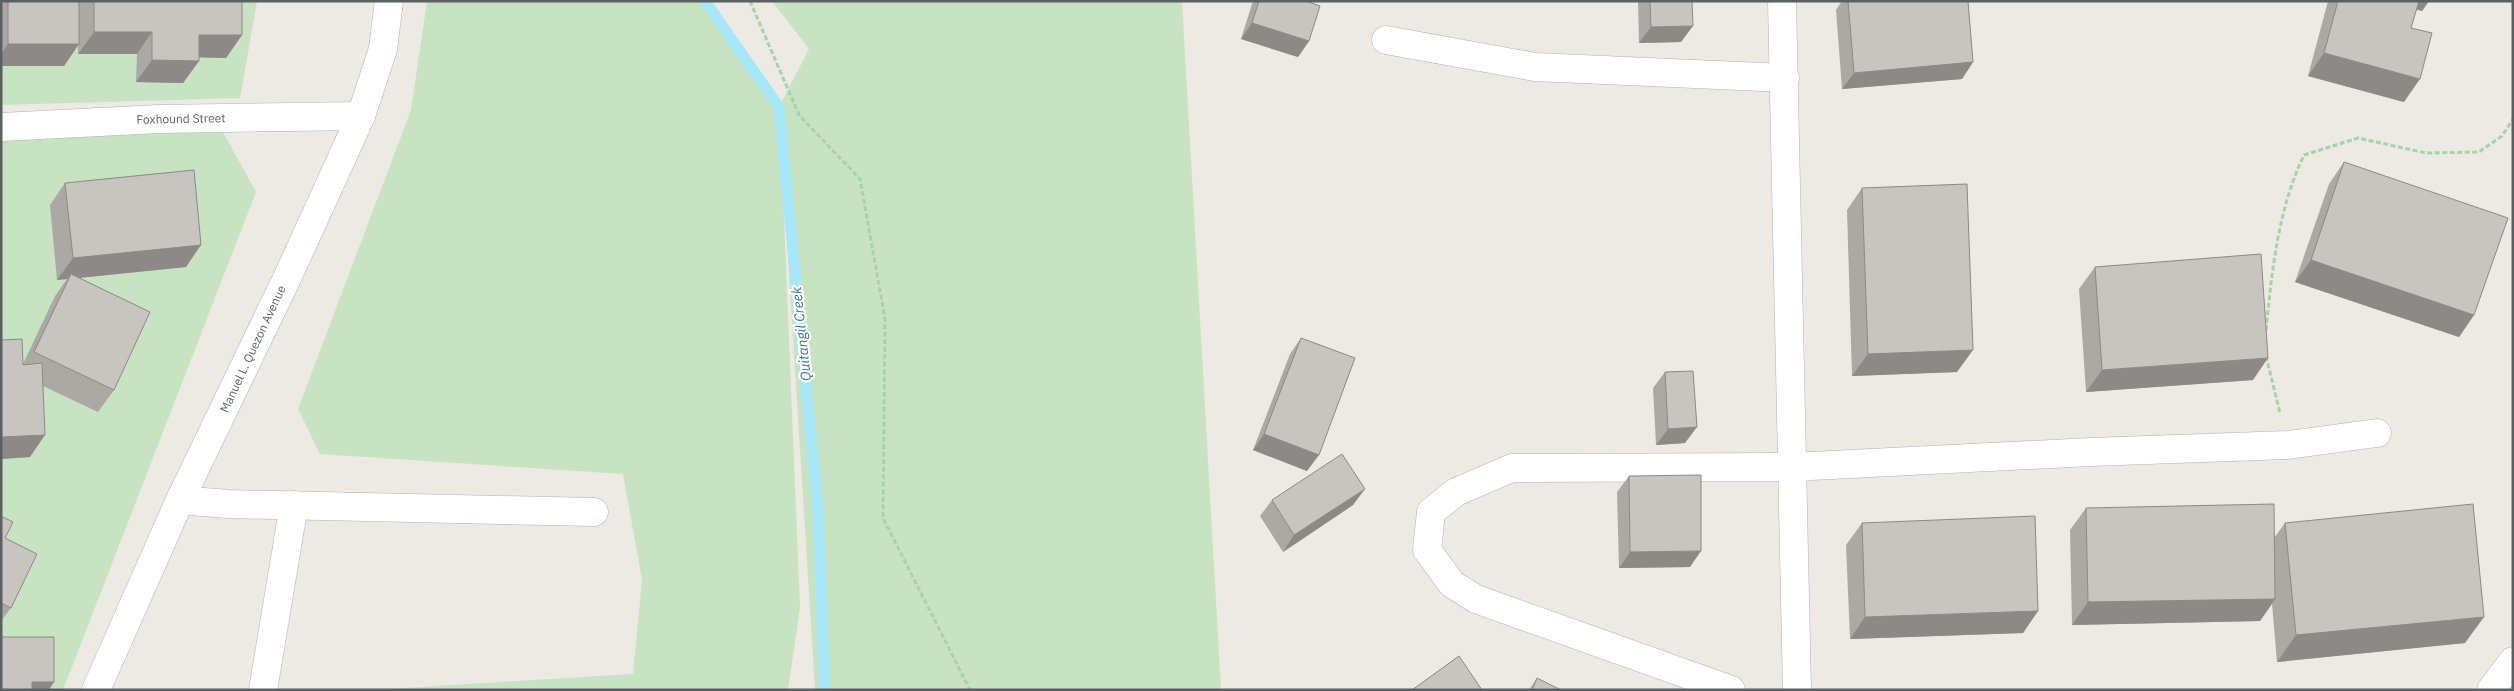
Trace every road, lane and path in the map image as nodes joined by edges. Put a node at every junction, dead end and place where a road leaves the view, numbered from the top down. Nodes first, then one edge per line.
1 (389, 1) edge
2 (750, 1) edge
3 (1782, 1) edge
4 (1386, 40) dead end
5 (1785, 78) junction
6 (361, 116) junction
7 (2513, 119) edge
8 (1, 126) edge
9 (2265, 336) edge
10 (2266, 355) edge
11 (2377, 433) dead end
12 (2288, 445) junction
13 (1791, 467) junction
14 (180, 500) junction
15 (294, 505) junction
16 (594, 512) dead end
17 (2513, 661) edge
18 (96, 690) edge
19 (264, 690) edge
20 (970, 690) edge
21 (1731, 690) edge
22 (1797, 690) edge
23 (2491, 690) edge

1 - 6 street, Manuel L. Quezon Avenue
2 - 20 path
3 - 5 street
4 - 5 street
5 - 13 street
6 - 8 street, Foxhound Street
6 - 14 street, Manuel L. Quezon Avenue
7 - 9 path
10 - 12 path
11 - 12 street
12 - 13 street
13 - 21 street
13 - 22 street
14 - 15 street
14 - 18 street, Manuel L. Quezon Avenue
15 - 16 street
15 - 19 street
17 - 23 street

